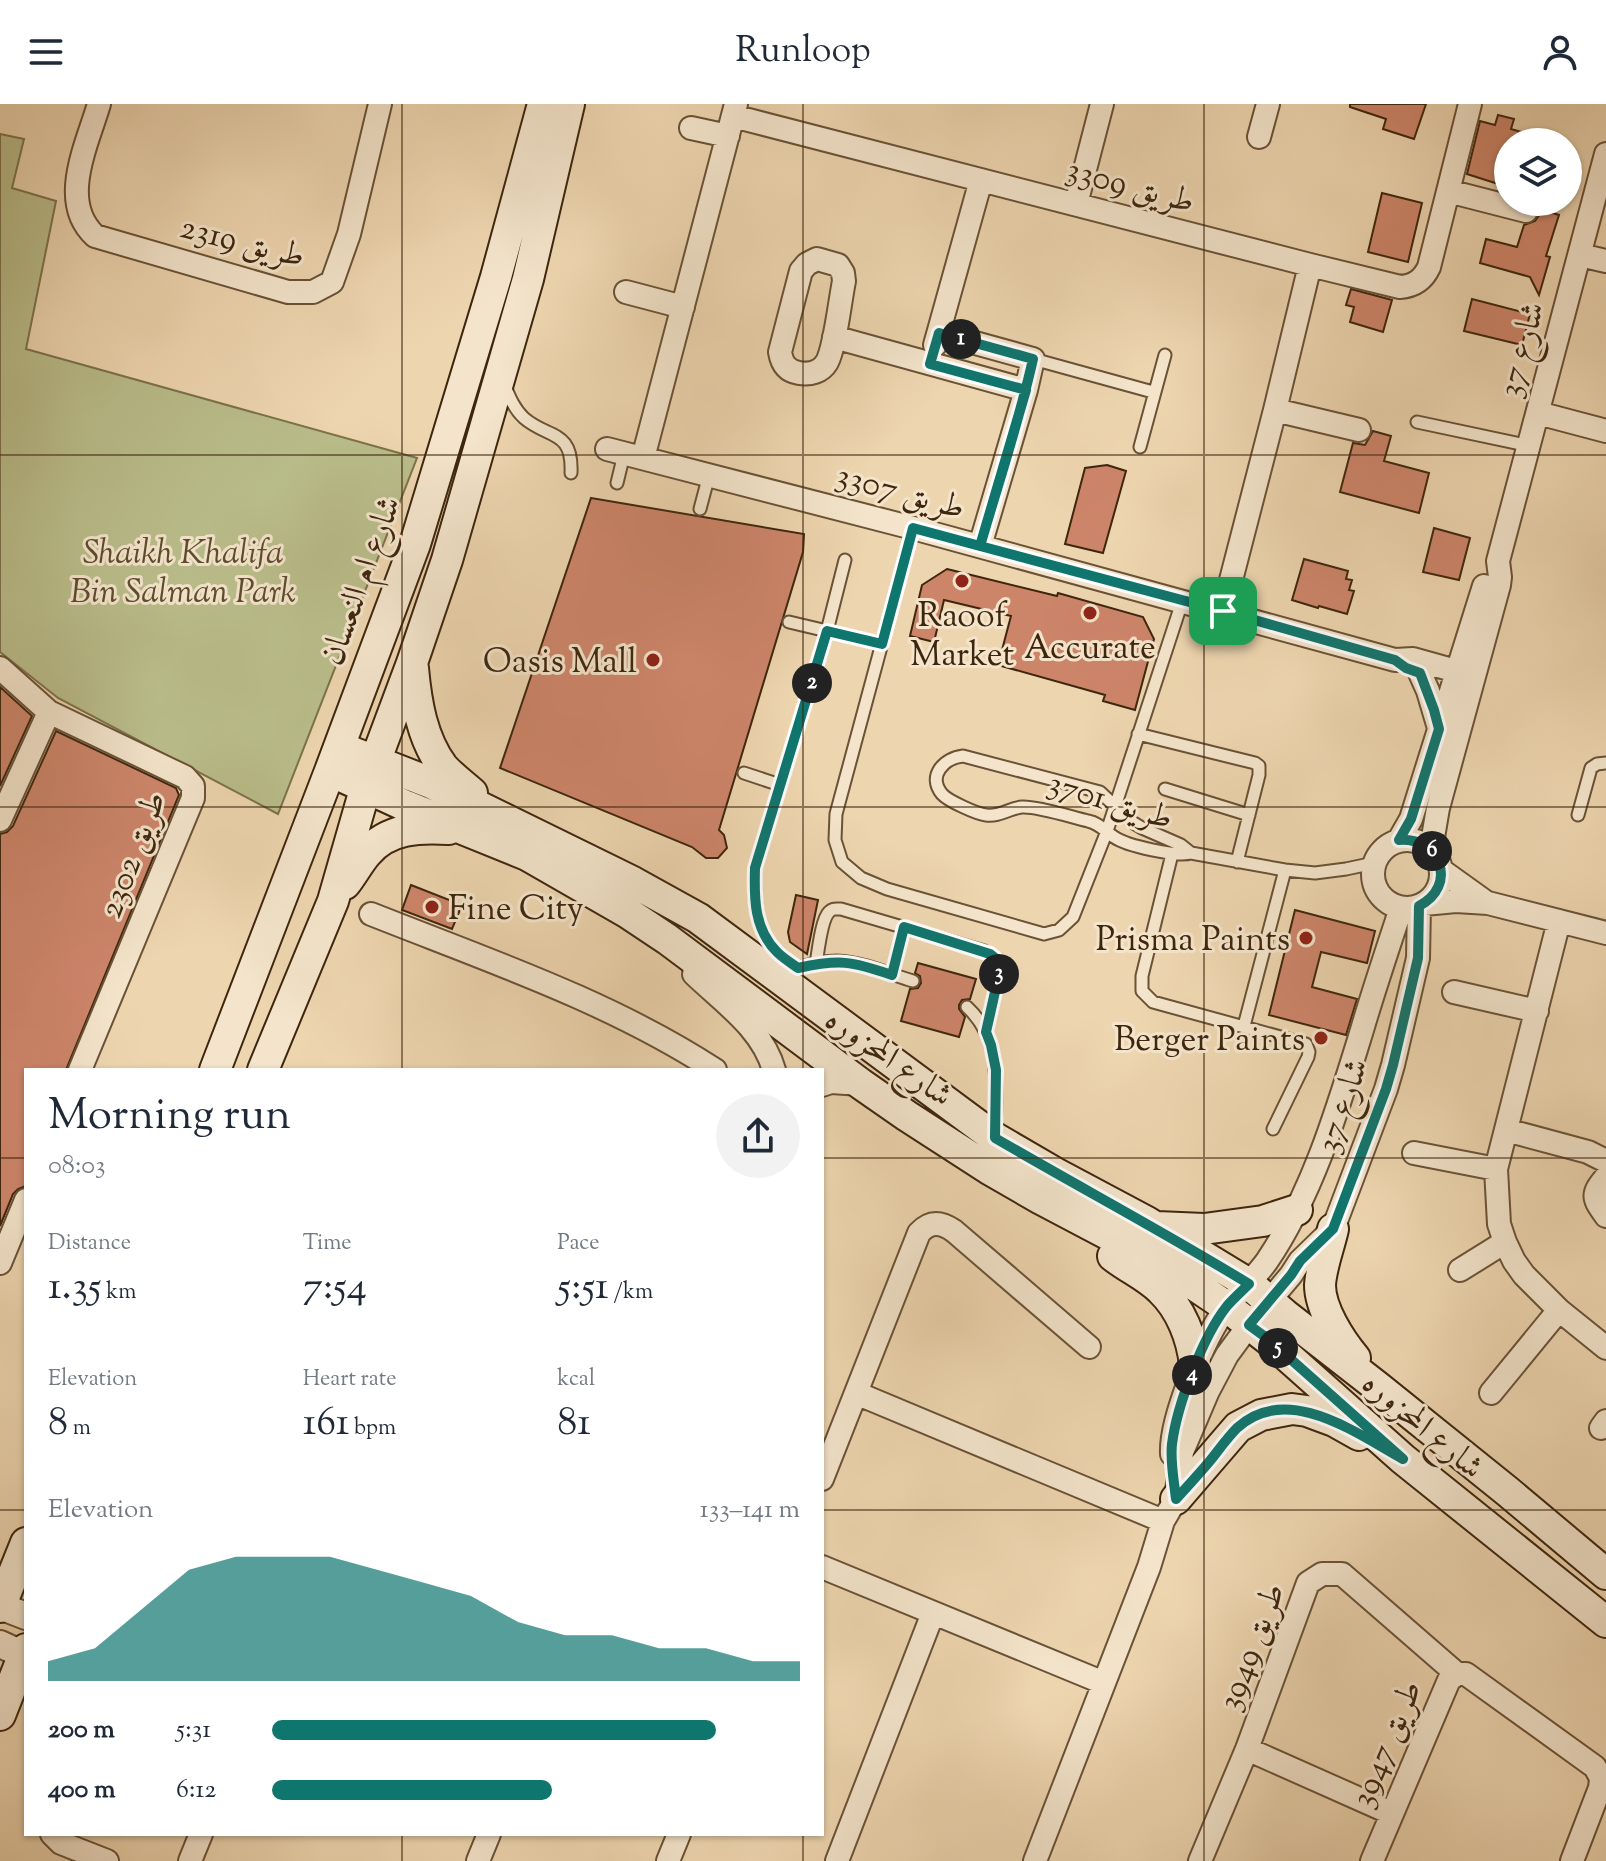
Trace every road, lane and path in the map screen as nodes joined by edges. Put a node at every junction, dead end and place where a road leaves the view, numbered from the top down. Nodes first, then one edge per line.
1 (99, 104) edge
2 (380, 104) edge
3 (543, 104) edge
4 (569, 104) edge
5 (1102, 104) edge
6 (1268, 104) edge
7 (1470, 104) edge
8 (732, 118) edge
9 (691, 128) dead end
10 (1259, 137) dead end
11 (1606, 154) edge
12 (981, 180) junction
13 (1448, 191) junction
14 (1494, 203) edge
15 (1076, 204) junction
16 (1580, 255) junction
17 (1606, 261) edge
18 (1310, 265) junction
19 (626, 292) dead end
20 (683, 307) junction
21 (939, 333) junction
22 (834, 337) junction
23 (1165, 355) dead end
24 (1033, 359) junction
25 (930, 364) junction
26 (500, 376) junction
27 (1026, 390) junction
28 (1153, 392) junction
29 (1275, 410) junction
30 (1538, 413) junction
31 (1417, 422) dead end
32 (1359, 430) dead end
33 (1606, 431) edge
34 (1530, 446) junction
35 (1140, 447) dead end
36 (625, 454) junction
37 (571, 473) dead end
38 (709, 475) junction
39 (617, 483) dead end
40 (700, 509) dead end
41 (913, 528) junction
42 (980, 546) junction
43 (845, 560) dead end
44 (1182, 602) junction
45 (1223, 611) junction
46 (789, 622) dead end
47 (827, 631) junction
48 (882, 644) junction
49 (1395, 660) junction
50 (412, 663) junction
51 (0, 668) edge
52 (1420, 673) junction
53 (1464, 679) junction
54 (49, 712) junction
55 (1439, 729) junction
56 (1138, 734) junction
57 (335, 759) junction
58 (1606, 763) edge
59 (744, 773) dead end
60 (371, 774) junction
61 (780, 785) junction
62 (1165, 789) dead end
63 (1115, 804) junction
64 (1249, 815) junction
65 (1578, 815) dead end
66 (501, 818) junction
67 (0, 820) edge
68 (463, 829) junction
69 (1107, 831) junction
70 (1399, 840) junction
71 (1431, 849) junction
72 (1191, 853) junction
73 (1172, 854) junction
74 (1237, 862) junction
75 (1374, 863) junction
76 (1285, 870) junction
77 (1441, 870) junction
78 (333, 901) junction
79 (1488, 903) junction
80 (1415, 906) junction
81 (371, 914) dead end
82 (1559, 921) junction
83 (904, 927) junction
84 (1606, 933) edge
85 (667, 939) junction
86 (816, 964) junction
87 (787, 971) junction
88 (892, 975) junction
89 (913, 981) dead end
90 (1454, 992) dead end
91 (967, 1007) dead end
92 (1537, 1011) junction
93 (1244, 1026) junction
94 (986, 1032) junction
95 (81, 1068) edge
96 (216, 1068) edge
97 (264, 1068) edge
98 (712, 1068) edge
99 (773, 1068) edge
100 (824, 1084) edge
101 (861, 1084) junction
102 (1273, 1129) dead end
103 (1506, 1130) junction
104 (995, 1138) junction
105 (1414, 1153) dead end
106 (1606, 1161) edge
107 (1496, 1169) junction
108 (1606, 1177) edge
109 (24, 1205) edge
110 (1297, 1210) junction
111 (1606, 1216) edge
112 (1084, 1220) junction
113 (1154, 1227) junction
114 (1333, 1229) junction
115 (1505, 1242) junction
116 (0, 1263) edge
117 (1460, 1270) dead end
118 (1259, 1293) junction
119 (1559, 1310) junction
120 (1238, 1316) junction
121 (1089, 1347) dead end
122 (1606, 1348) edge
123 (1195, 1365) junction
124 (1379, 1388) junction
125 (856, 1393) junction
126 (1491, 1393) dead end
127 (1403, 1459) junction
128 (824, 1474) edge
129 (1169, 1510) junction
130 (24, 1525) edge
131 (0, 1544) edge
132 (24, 1548) edge
133 (824, 1568) edge
134 (1606, 1574) edge
135 (0, 1606) edge
136 (933, 1613) junction
137 (24, 1615) edge
138 (1606, 1622) edge
139 (17, 1649) edge
140 (1457, 1674) junction
141 (1104, 1683) junction
142 (0, 1715) edge
143 (1247, 1749) junction
144 (1391, 1813) junction
145 (54, 1836) edge
146 (200, 1836) edge
147 (487, 1836) edge
148 (1039, 1860) edge
149 (107, 1861) edge
150 (190, 1861) edge
151 (478, 1861) edge
152 (837, 1861) edge
153 (1200, 1861) edge
154 (1372, 1861) edge
155 (1572, 1861) edge

1 - 2 street, طريق 2319
3 - 57 main road, شارع ام النعسان
4 - 26 main road
5 - 15 street
6 - 10 street
7 - 13 street, طريق 3309
8 - 9 street, طريق 3309
8 - 12 street, طريق 3309
8 - 20 street
11 - 16 street, شارع 37
12 - 15 street, طريق 3309
12 - 21 street
13 - 14 street
13 - 18 street, طريق 3309
15 - 18 street, طريق 3309
16 - 17 street
16 - 30 street, شارع 37
18 - 29 street
19 - 20 street
20 - 36 street
21 - 24 street
21 - 25 street
22 - 22 street
22 - 25 street
23 - 28 lane
24 - 27 street
24 - 28 lane
25 - 27 street
26 - 37 lane
26 - 50 main road
27 - 42 street
28 - 35 lane
29 - 32 street
29 - 45 street
30 - 33 street
30 - 34 street, شارع 37
31 - 34 lane
34 - 53 street, شارع 37
36 - 38 street, طريق 3307
36 - 39 lane
38 - 40 lane
38 - 41 street, طريق 3307
41 - 42 street, طريق 3307
41 - 48 lane
42 - 44 street, طريق 3307
43 - 47 lane
44 - 45 street, طريق 3307
44 - 56 lane
45 - 49 street, طريق 3307
46 - 47 lane
47 - 48 lane
47 - 61 lane
48 - 69 lane
49 - 52 street, طريق 3307
49 - 53 street, طريق 3307
50 - 60 main road
50 - 66 main road
51 - 54 street, طريق 2302
52 - 53 street, طريق 3307
52 - 55 street
53 - 55 street, شارع 37
53 - 71 street, شارع 37
54 - 67 street
54 - 95 street, طريق 2302
55 - 70 street, شارع 37
56 - 63 lane
56 - 64 lane
57 - 60 main road, شارع المحزوره
57 - 96 main road, شارع ام النعسان
58 - 65 lane
59 - 61 lane
60 - 66 main road, شارع المحزوره
60 - 68 main road, شارع المحزوره
60 - 78 main road
61 - 87 lane
62 - 64 lane
63 - 69 lane
63 - 69 lane, طريق 3701
63 - 72 lane, طريق 3701
64 - 74 lane
66 - 87 main road, شارع المحزوره
68 - 78 main road
68 - 85 main road, شارع المحزوره
69 - 73 lane, طريق 3701
70 - 71 street
70 - 75 street
71 - 77 street
72 - 73 lane, طريق 3701
72 - 74 lane, طريق 3701
73 - 93 lane
74 - 76 lane, طريق 3701
75 - 76 lane, طريق 3701
75 - 80 street
76 - 93 lane
77 - 79 street
77 - 80 street
78 - 97 main road
79 - 80 street
79 - 82 street
80 - 110 street
80 - 114 street, شارع 37
81 - 98 street
82 - 84 street
82 - 92 street
83 - 86 lane
83 - 88 lane
83 - 94 lane
85 - 99 street
85 - 101 main road, شارع المحزوره
86 - 87 lane
86 - 88 lane
87 - 104 main road, شارع المحزوره
88 - 89 lane
90 - 92 street
91 - 94 lane
92 - 103 street
93 - 102 lane
94 - 104 lane
100 - 101 street
101 - 112 main road, شارع المحزوره
103 - 106 street
103 - 107 street
104 - 113 main road, شارع المحزوره
105 - 107 street
107 - 115 street
108 - 111 street
109 - 116 street
110 - 113 main road
110 - 118 street
112 - 120 main road, شارع المحزوره
112 - 123 main road
113 - 118 main road, شارع المحزوره
114 - 118 street, شارع 37
114 - 124 main road
115 - 117 street
115 - 119 street
118 - 120 street
118 - 124 main road, شارع المحزوره
119 - 122 street
119 - 126 street
120 - 123 street
120 - 127 main road, شارع المحزوره
120 - 129 street
121 - 125 street
123 - 129 street
124 - 134 main road, شارع المحزوره
125 - 128 street
125 - 129 street
127 - 129 main road
127 - 138 main road, شارع المحزوره
129 - 141 street
130 - 131 main road
132 - 135 main road
133 - 136 street
135 - 137 street
136 - 141 street
136 - 152 street
139 - 142 main road
140 - 143 street, طريق 3949
140 - 144 street, طريق 3947
140 - 155 street, طريق 3947
141 - 148 street
143 - 144 street
143 - 153 street, طريق 3949
144 - 154 street, طريق 3947
145 - 149 street
146 - 150 street
147 - 151 street

